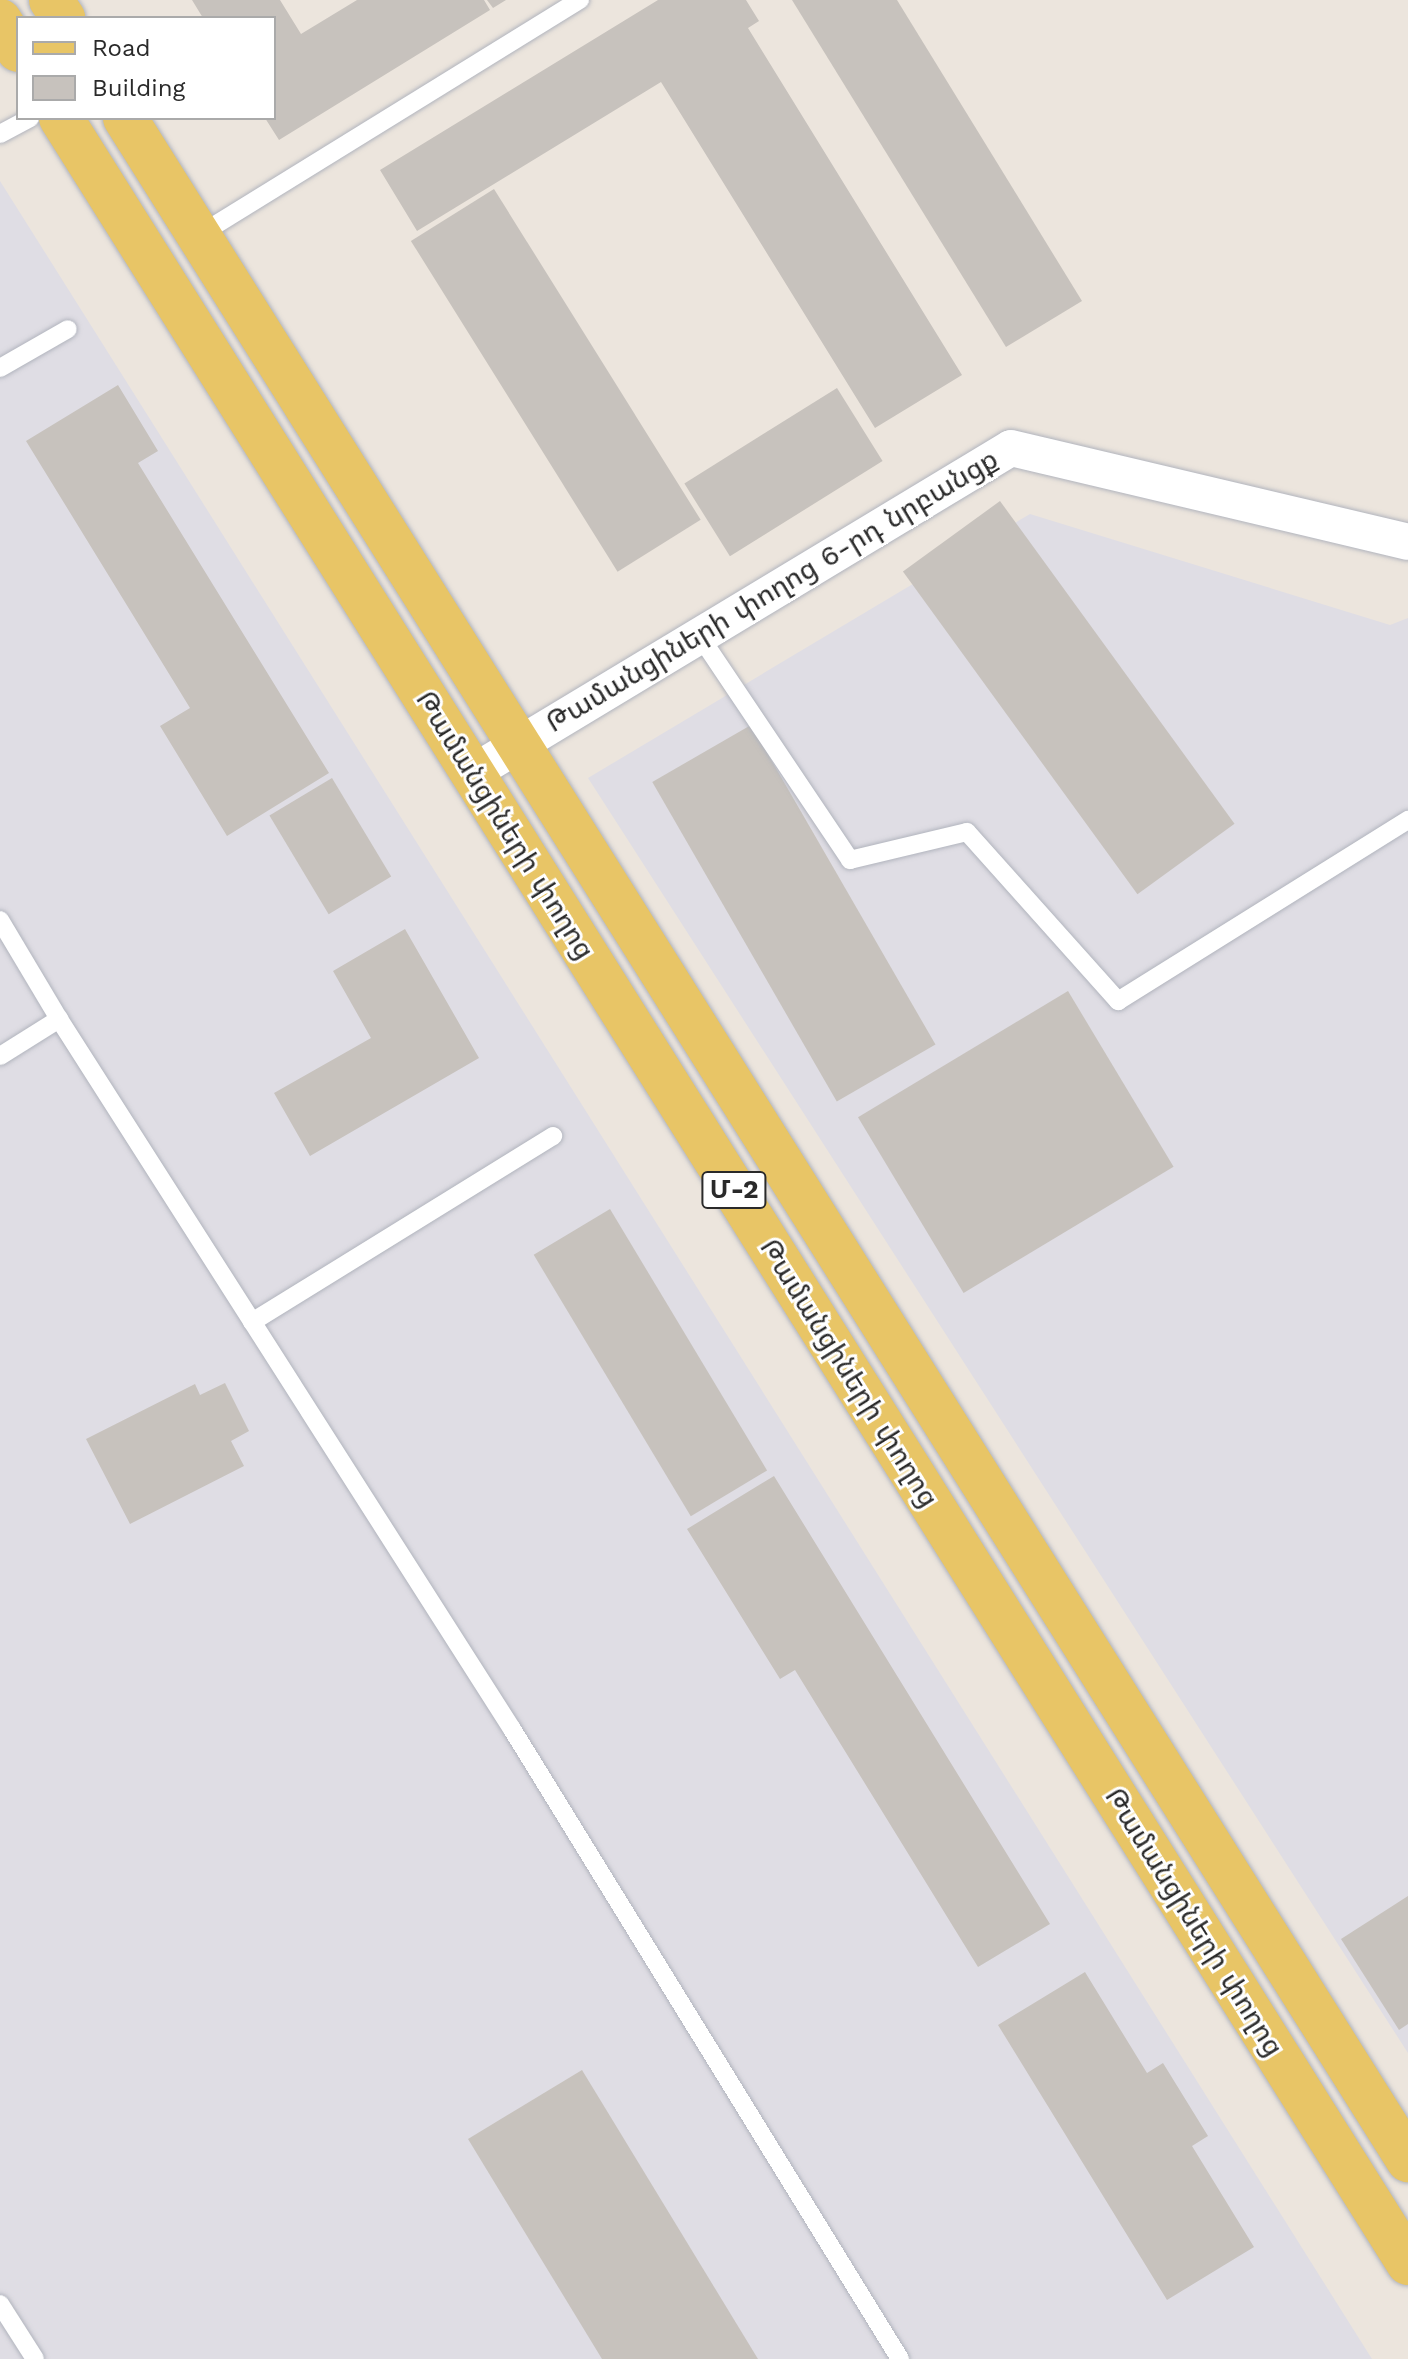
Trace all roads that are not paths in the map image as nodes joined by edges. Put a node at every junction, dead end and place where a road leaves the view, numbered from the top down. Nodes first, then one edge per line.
1 (580, 0) edge
2 (0, 21) edge
3 (16, 47) edge
4 (26, 120) edge
5 (62, 120) edge
6 (126, 120) edge
7 (0, 134) edge
8 (199, 235) junction
9 (68, 329) dead end
10 (0, 368) edge
11 (1408, 542) edge
12 (699, 635) junction
13 (518, 744) junction
14 (472, 773) junction
15 (1408, 820) edge
16 (0, 920) edge
17 (59, 1019) junction
18 (0, 1056) edge
19 (553, 1136) dead end
20 (252, 1322) junction
21 (1408, 2160) edge
22 (1408, 2263) edge
23 (0, 2304) edge
24 (35, 2359) edge
25 (900, 2359) edge

1 - 8 lane
2 - 3 main road
4 - 7 lane
5 - 14 main road, Թամանցիների փողոց / Մ-2
6 - 8 main road, Թամանցիների փողոց / Մ-2
8 - 13 main road, Թամանցիների փողոց / Մ-2
9 - 10 lane
11 - 12 street, Թամանցիների փողոց 6-րդ նրբանցք
12 - 13 street, Թամանցիների փողոց 6-րդ նրբանցք
12 - 15 lane
13 - 14 street, Թամանցիների փողոց 6-րդ նրբանցք
13 - 21 main road, Թամանցիների փողոց / Մ-2
14 - 22 main road, Թամանցիների փողոց / Մ-2
16 - 17 lane
17 - 18 lane
17 - 20 lane
19 - 20 lane
20 - 25 lane
23 - 24 lane

